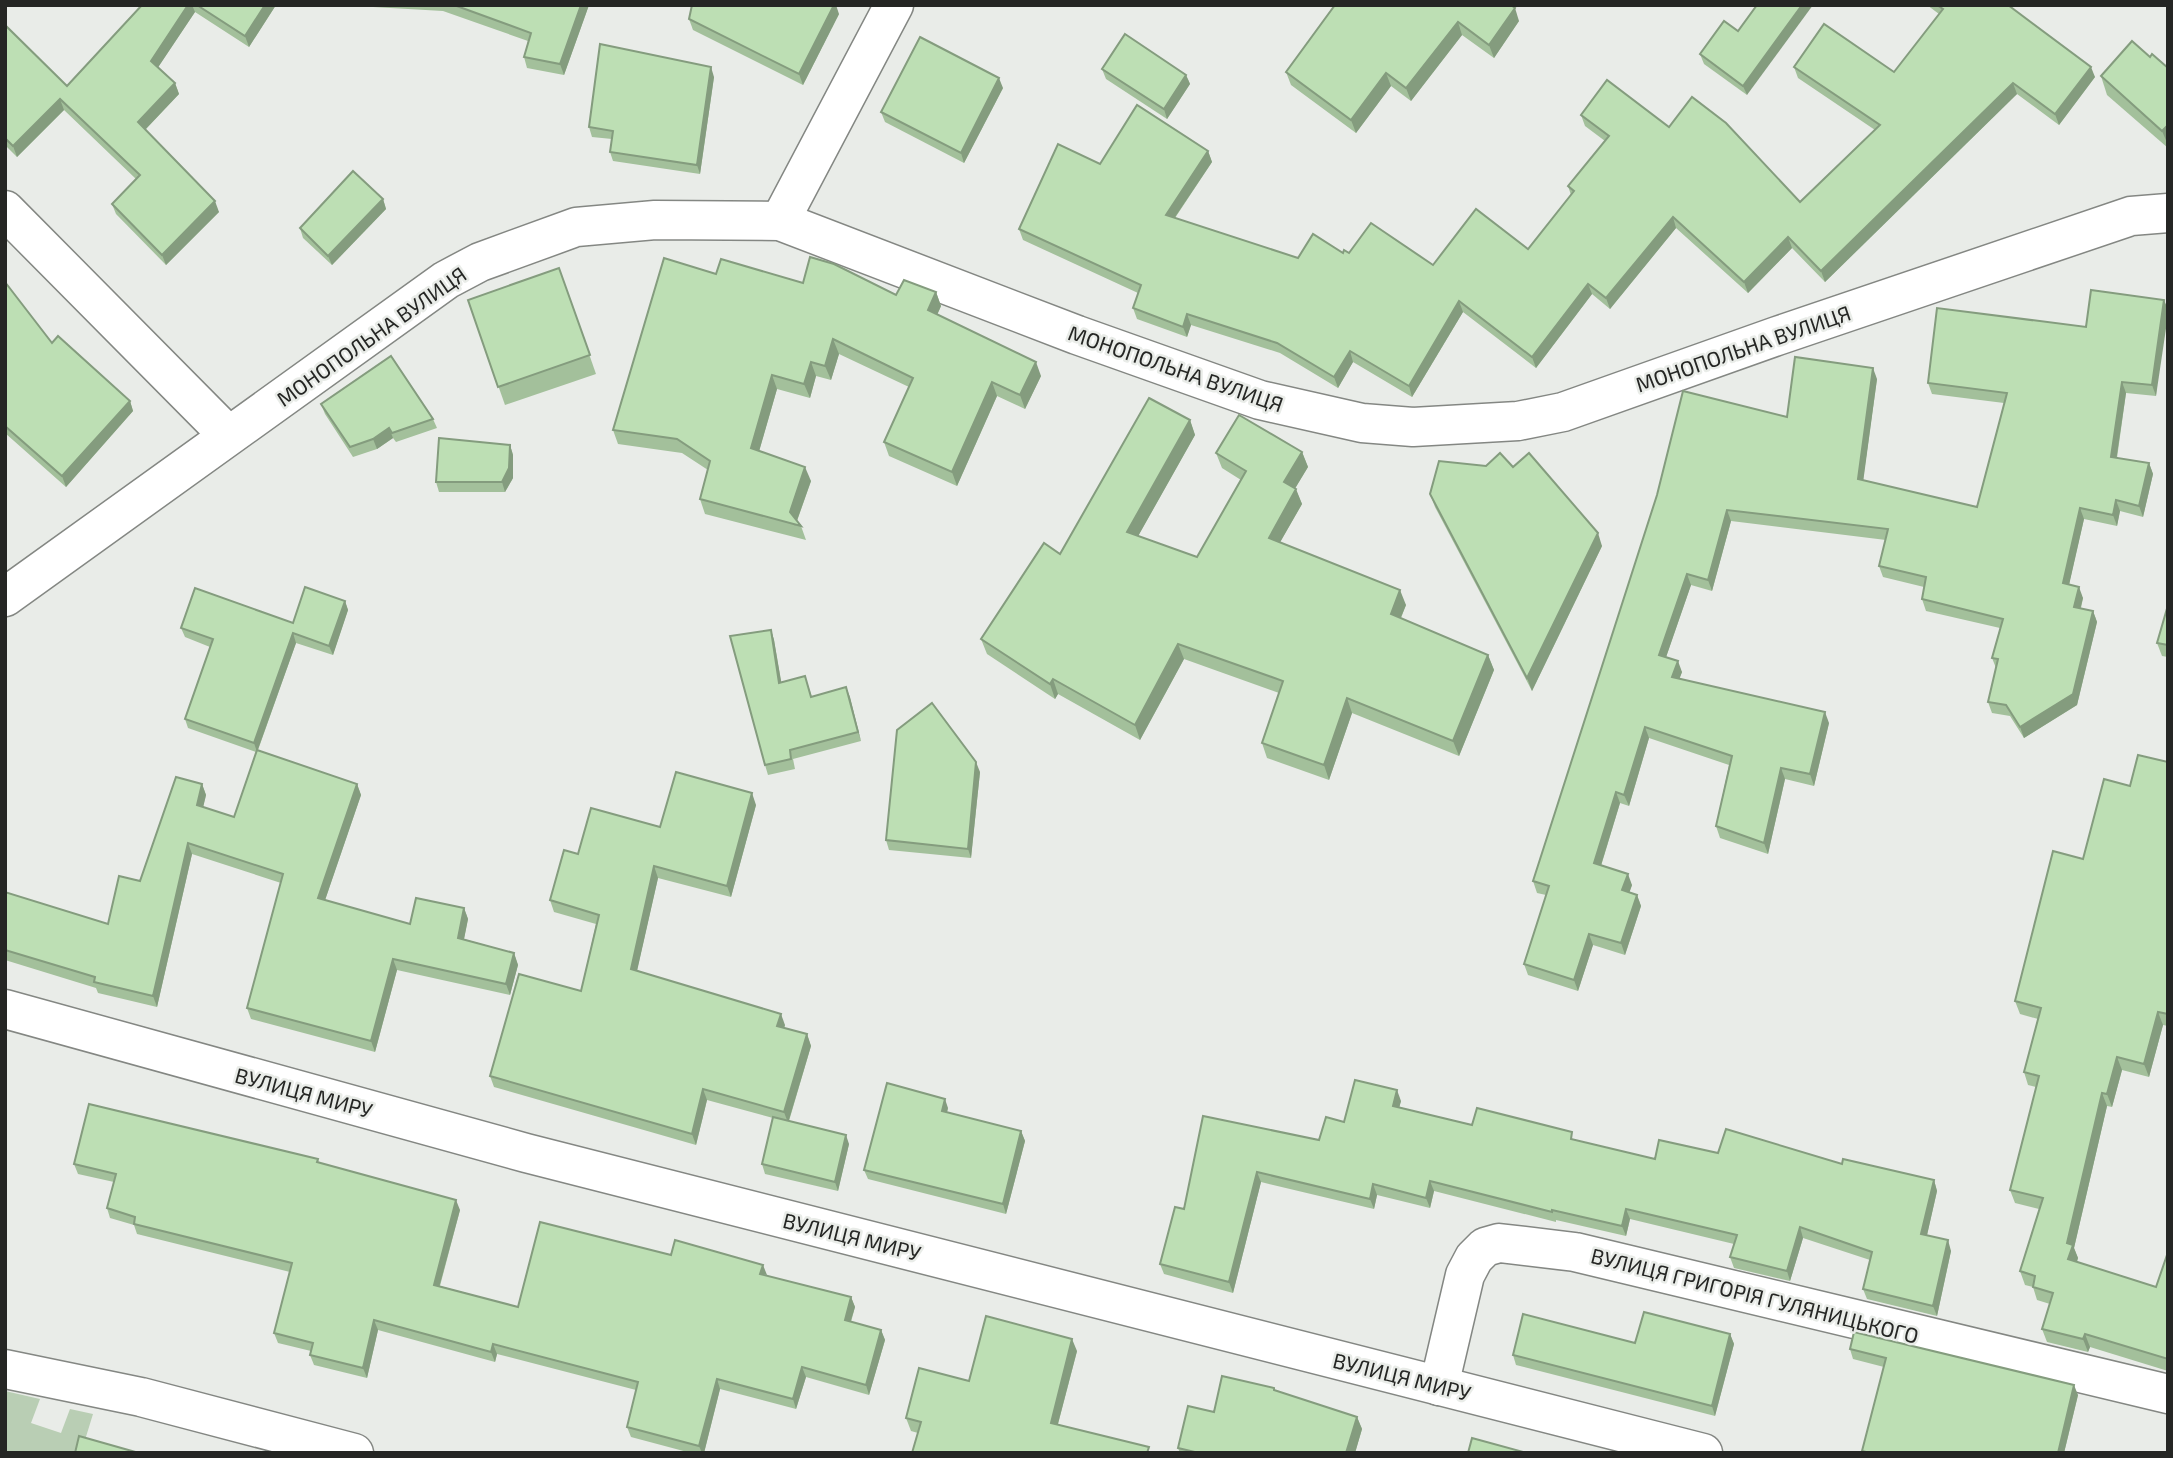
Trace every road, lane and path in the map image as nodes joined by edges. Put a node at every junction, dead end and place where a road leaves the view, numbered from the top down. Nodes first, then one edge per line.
1 (894, 5) edge
2 (5, 210) edge
3 (2168, 213) edge
4 (779, 221) junction
5 (228, 435) junction
6 (5, 597) edge
7 (5, 1009) edge
8 (5, 1369) edge
9 (1439, 1386) junction
10 (2168, 1394) edge
11 (354, 1453) edge
12 (1703, 1453) edge

1 - 4 street
2 - 5 street
3 - 4 street, МОНОПОЛЬНА ВУЛИЦЯ
4 - 5 street, МОНОПОЛЬНА ВУЛИЦЯ
5 - 6 street, МОНОПОЛЬНА ВУЛИЦЯ
7 - 9 street, ВУЛИЦЯ МИРУ
8 - 11 street
9 - 10 street, ВУЛИЦЯ ГРИГОРІЯ ГУЛЯНИЦЬКОГО
9 - 12 street, ВУЛИЦЯ МИРУ

